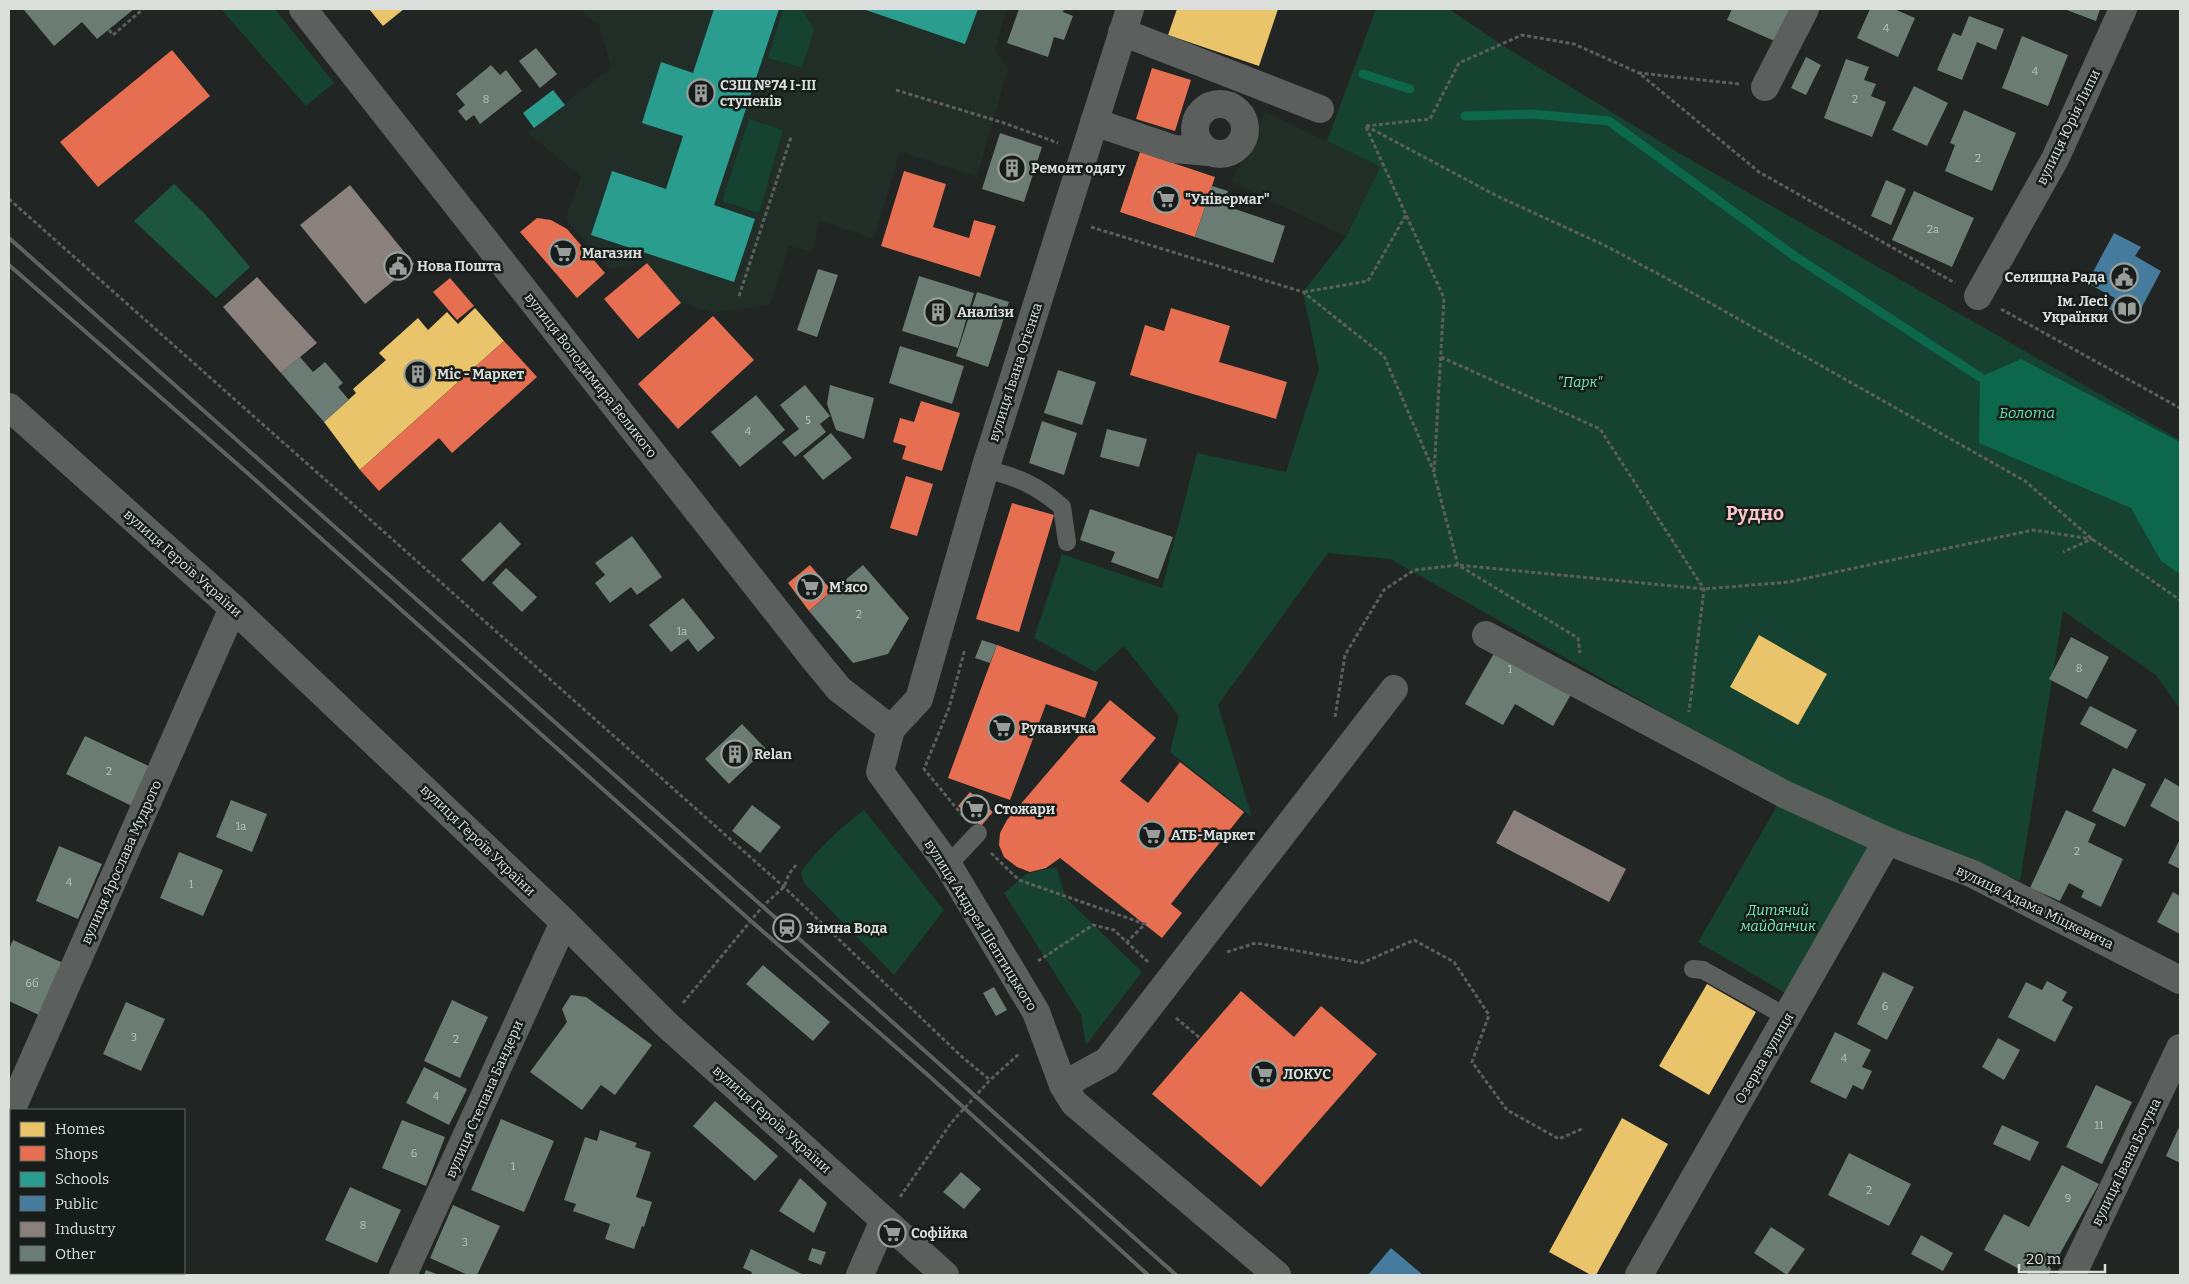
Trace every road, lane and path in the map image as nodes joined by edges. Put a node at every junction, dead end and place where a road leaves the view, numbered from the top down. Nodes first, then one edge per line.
1 (143, 9) edge
2 (303, 9) edge
3 (1805, 9) edge
4 (2123, 9) edge
5 (1126, 21) edge
6 (109, 30) dead end
7 (1639, 72) junction
8 (1766, 87) joint
9 (896, 90) dead end
10 (1320, 109) dead end
11 (1094, 122) junction
12 (1366, 126) junction
13 (791, 137) dead end
14 (1066, 145) dead end
15 (1209, 152) dead end
16 (1759, 172) dead end
17 (9, 199) edge
18 (1406, 215) junction
19 (1064, 218) junction
20 (1303, 292) junction
21 (739, 296) dead end
22 (1978, 296) dead end
23 (1441, 357) junction
24 (9, 407) edge
25 (985, 469) junction
26 (1434, 473) junction
27 (2092, 539) junction
28 (1067, 542) dead end
29 (2063, 552) dead end
30 (1458, 565) junction
31 (1704, 590) junction
32 (2180, 600) edge
33 (233, 608) junction
34 (1486, 635) dead end
35 (966, 648) dead end
36 (1394, 690) dead end
37 (1587, 690) junction
38 (891, 729) junction
39 (1685, 742) junction
40 (1338, 762) junction
41 (978, 833) junction
42 (1887, 840) junction
43 (796, 865) dead end
44 (948, 866) junction
45 (784, 887) junction
46 (564, 922) junction
47 (1127, 942) junction
48 (1222, 954) dead end
49 (1035, 963) dead end
50 (1693, 969) dead end
51 (2180, 980) edge
52 (1155, 1000) junction
53 (1787, 1017) junction
54 (666, 1024) junction
55 (1200, 1038) dead end
56 (2180, 1048) edge
57 (1022, 1051) dead end
58 (990, 1080) junction
59 (1063, 1085) junction
60 (12, 1109) edge
61 (1584, 1128) dead end
62 (884, 1220) junction
63 (403, 1275) edge
64 (860, 1275) edge
65 (945, 1275) edge
66 (1277, 1275) edge
67 (1639, 1275) edge
68 (2072, 1275) edge

1 - 6 path
2 - 38 street, вулиця Володимира Великого
3 - 8 street
4 - 22 street, вулиця Юрія Липи
5 - 10 street
5 - 11 street, вулиця Івана Огієнка
7 - 8 path
7 - 12 path
7 - 16 path
9 - 14 path
11 - 15 street
11 - 19 street, вулиця Івана Огієнка
12 - 18 path
12 - 27 path
13 - 21 path
17 - 45 path
18 - 20 path
18 - 23 path
19 - 20 path
19 - 25 street, вулиця Івана Огієнка
20 - 26 path
23 - 26 path
23 - 31 path
24 - 33 street, вулиця Героїв України
25 - 28 lane
25 - 38 street, вулиця Івана Огієнка
26 - 30 path
27 - 29 path
27 - 31 path
27 - 32 path
30 - 31 path
30 - 37 path
30 - 40 path
31 - 39 path
33 - 46 street, вулиця Героїв України
33 - 60 street, вулиця Ярослава Мудрого
34 - 37 street, вулиця Адама Міцкевича
35 - 41 path
36 - 40 street
37 - 39 street, вулиця Адама Міцкевича
38 - 44 street, вулиця Андрея Шептицького
39 - 42 street, вулиця Адама Міцкевича
40 - 52 street
41 - 44 lane
41 - 47 path
42 - 51 street, вулиця Адама Міцкевича
42 - 53 street, Озерна вулиця
43 - 45 path
44 - 59 street, вулиця Андрея Шептицького
45 - 54 path
45 - 58 path
46 - 54 street, вулиця Героїв України
46 - 63 street, вулиця Степана Бандери
47 - 49 path
47 - 52 path
48 - 61 path
50 - 53 lane
52 - 55 path
52 - 59 street
53 - 67 street, Озерна вулиця
54 - 62 street, вулиця Героїв України
56 - 68 street, вулиця Івана Богуна
57 - 58 path
58 - 62 path
59 - 66 street, вулиця Андрея Шептицького
62 - 64 street
62 - 65 street, вулиця Героїв України

